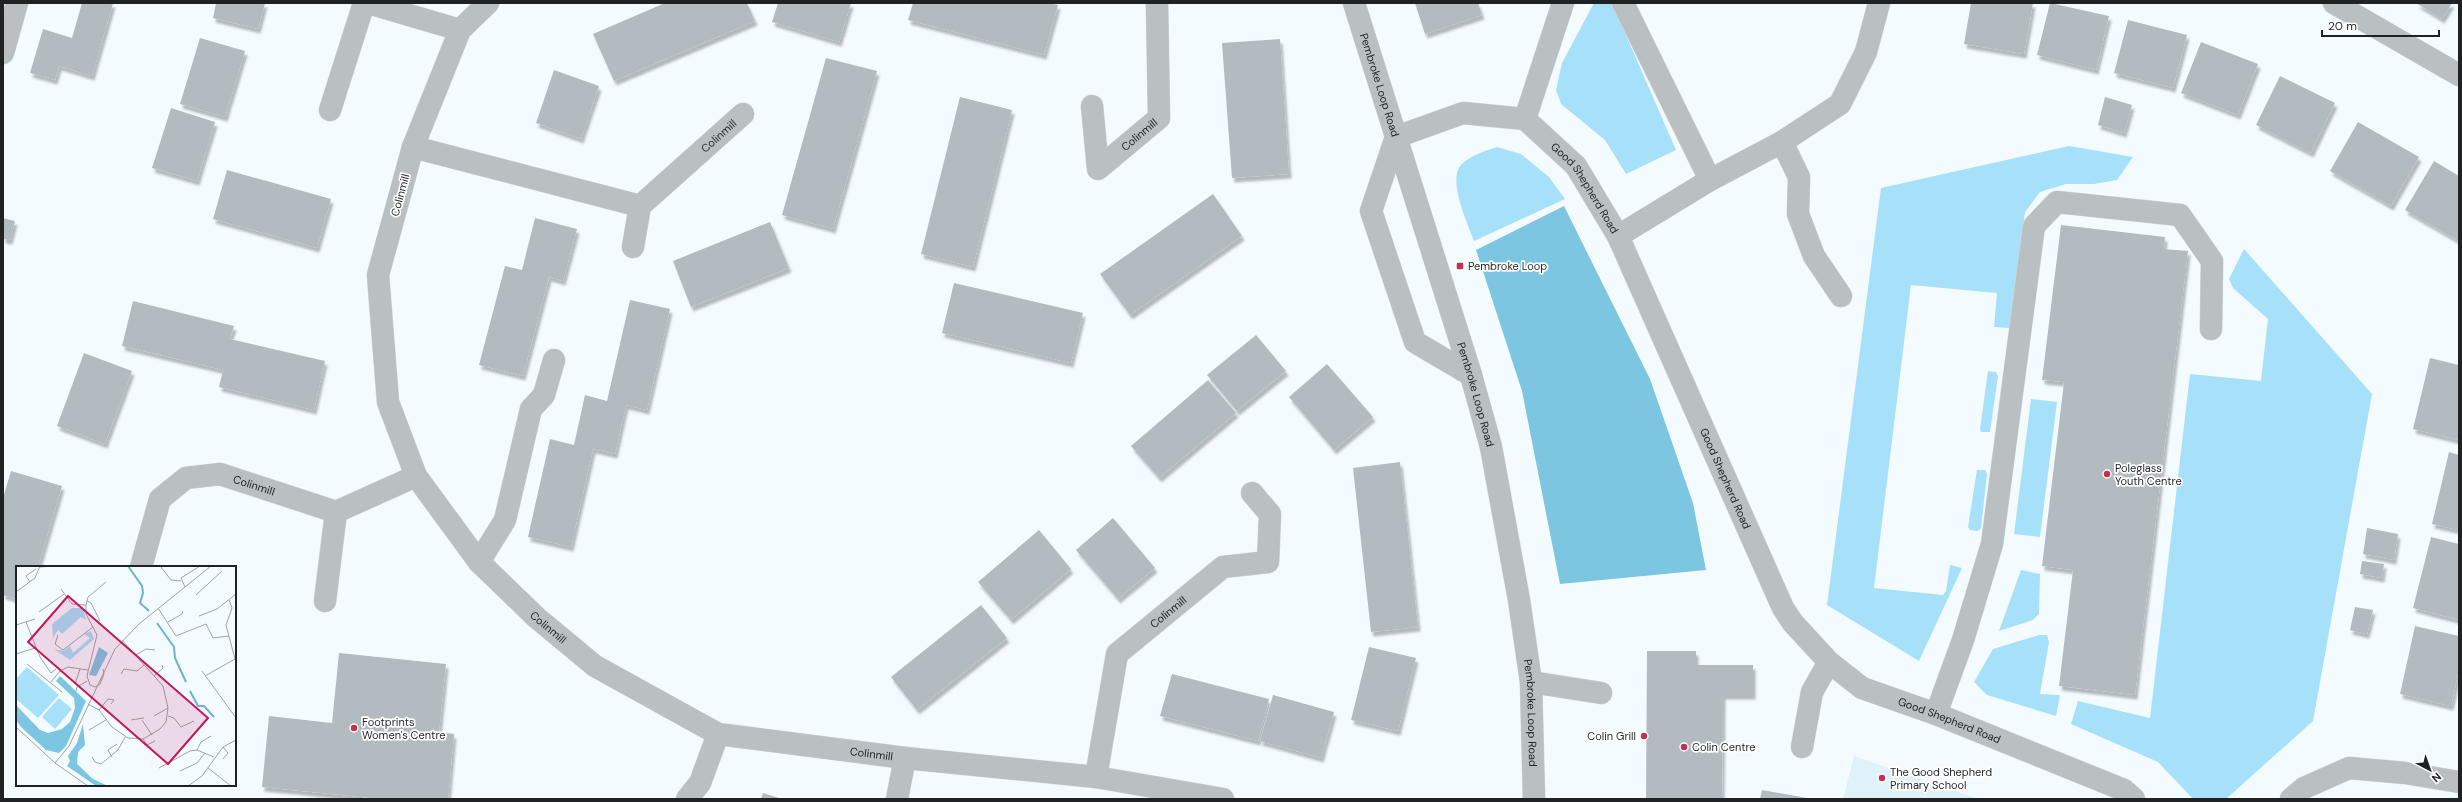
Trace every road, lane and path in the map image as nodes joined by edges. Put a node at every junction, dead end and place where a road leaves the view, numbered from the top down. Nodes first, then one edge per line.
1 (17, 3) edge
2 (364, 3) edge
3 (368, 3) edge
4 (488, 3) edge
5 (1157, 3) edge
6 (1354, 3) edge
7 (1563, 3) edge
8 (1623, 3) edge
9 (1879, 3) edge
10 (2334, 3) edge
11 (460, 30) junction
12 (3, 53) edge
13 (2459, 75) edge
14 (1092, 106) dead end
15 (330, 110) dead end
16 (743, 114) dead end
17 (1524, 119) junction
18 (1396, 137) junction
19 (1782, 142) junction
20 (413, 147) junction
21 (1710, 180) junction
22 (640, 206) junction
23 (1618, 236) junction
24 (633, 247) dead end
25 (1841, 296) dead end
26 (2211, 329) dead end
27 (554, 360) dead end
28 (1471, 375) junction
29 (416, 476) junction
30 (1252, 494) dead end
31 (336, 512) junction
32 (479, 562) junction
33 (141, 566) edge
34 (325, 601) dead end
35 (1829, 662) junction
36 (1531, 682) junction
37 (1601, 693) dead end
38 (1936, 714) junction
39 (718, 734) junction
40 (1802, 747) dead end
41 (905, 758) junction
42 (1096, 777) junction
43 (2459, 782) edge
44 (688, 799) edge
45 (897, 799) edge
46 (1223, 799) edge
47 (1534, 799) edge
48 (2134, 799) edge
49 (2291, 799) edge

1 - 12 street
2 - 15 street
3 - 11 street
4 - 11 street, Colinmill
5 - 14 street, Colinmill
6 - 18 street, Pembroke Loop Road
7 - 17 street
8 - 21 street
9 - 19 street
10 - 13 street
11 - 20 street, Colinmill
16 - 22 street, Colinmill
17 - 18 street
17 - 23 street, Good Shepherd Road
18 - 28 street, Pembroke Loop Road
18 - 28 street
19 - 21 street
19 - 25 street
20 - 22 street
20 - 29 street, Colinmill
21 - 23 street
22 - 24 street
23 - 35 street, Good Shepherd Road
26 - 38 street
27 - 32 street
28 - 36 street, Pembroke Loop Road
29 - 31 street
29 - 32 street, Colinmill
30 - 42 street, Colinmill
31 - 33 street, Colinmill
31 - 34 street
32 - 39 street, Colinmill
35 - 38 street, Good Shepherd Road
35 - 40 street
36 - 37 street
36 - 47 street, Pembroke Loop Road
38 - 48 street, Good Shepherd Road
39 - 41 street, Colinmill
39 - 44 street
41 - 42 street, Colinmill
41 - 45 street
42 - 46 street, Colinmill
43 - 49 street

